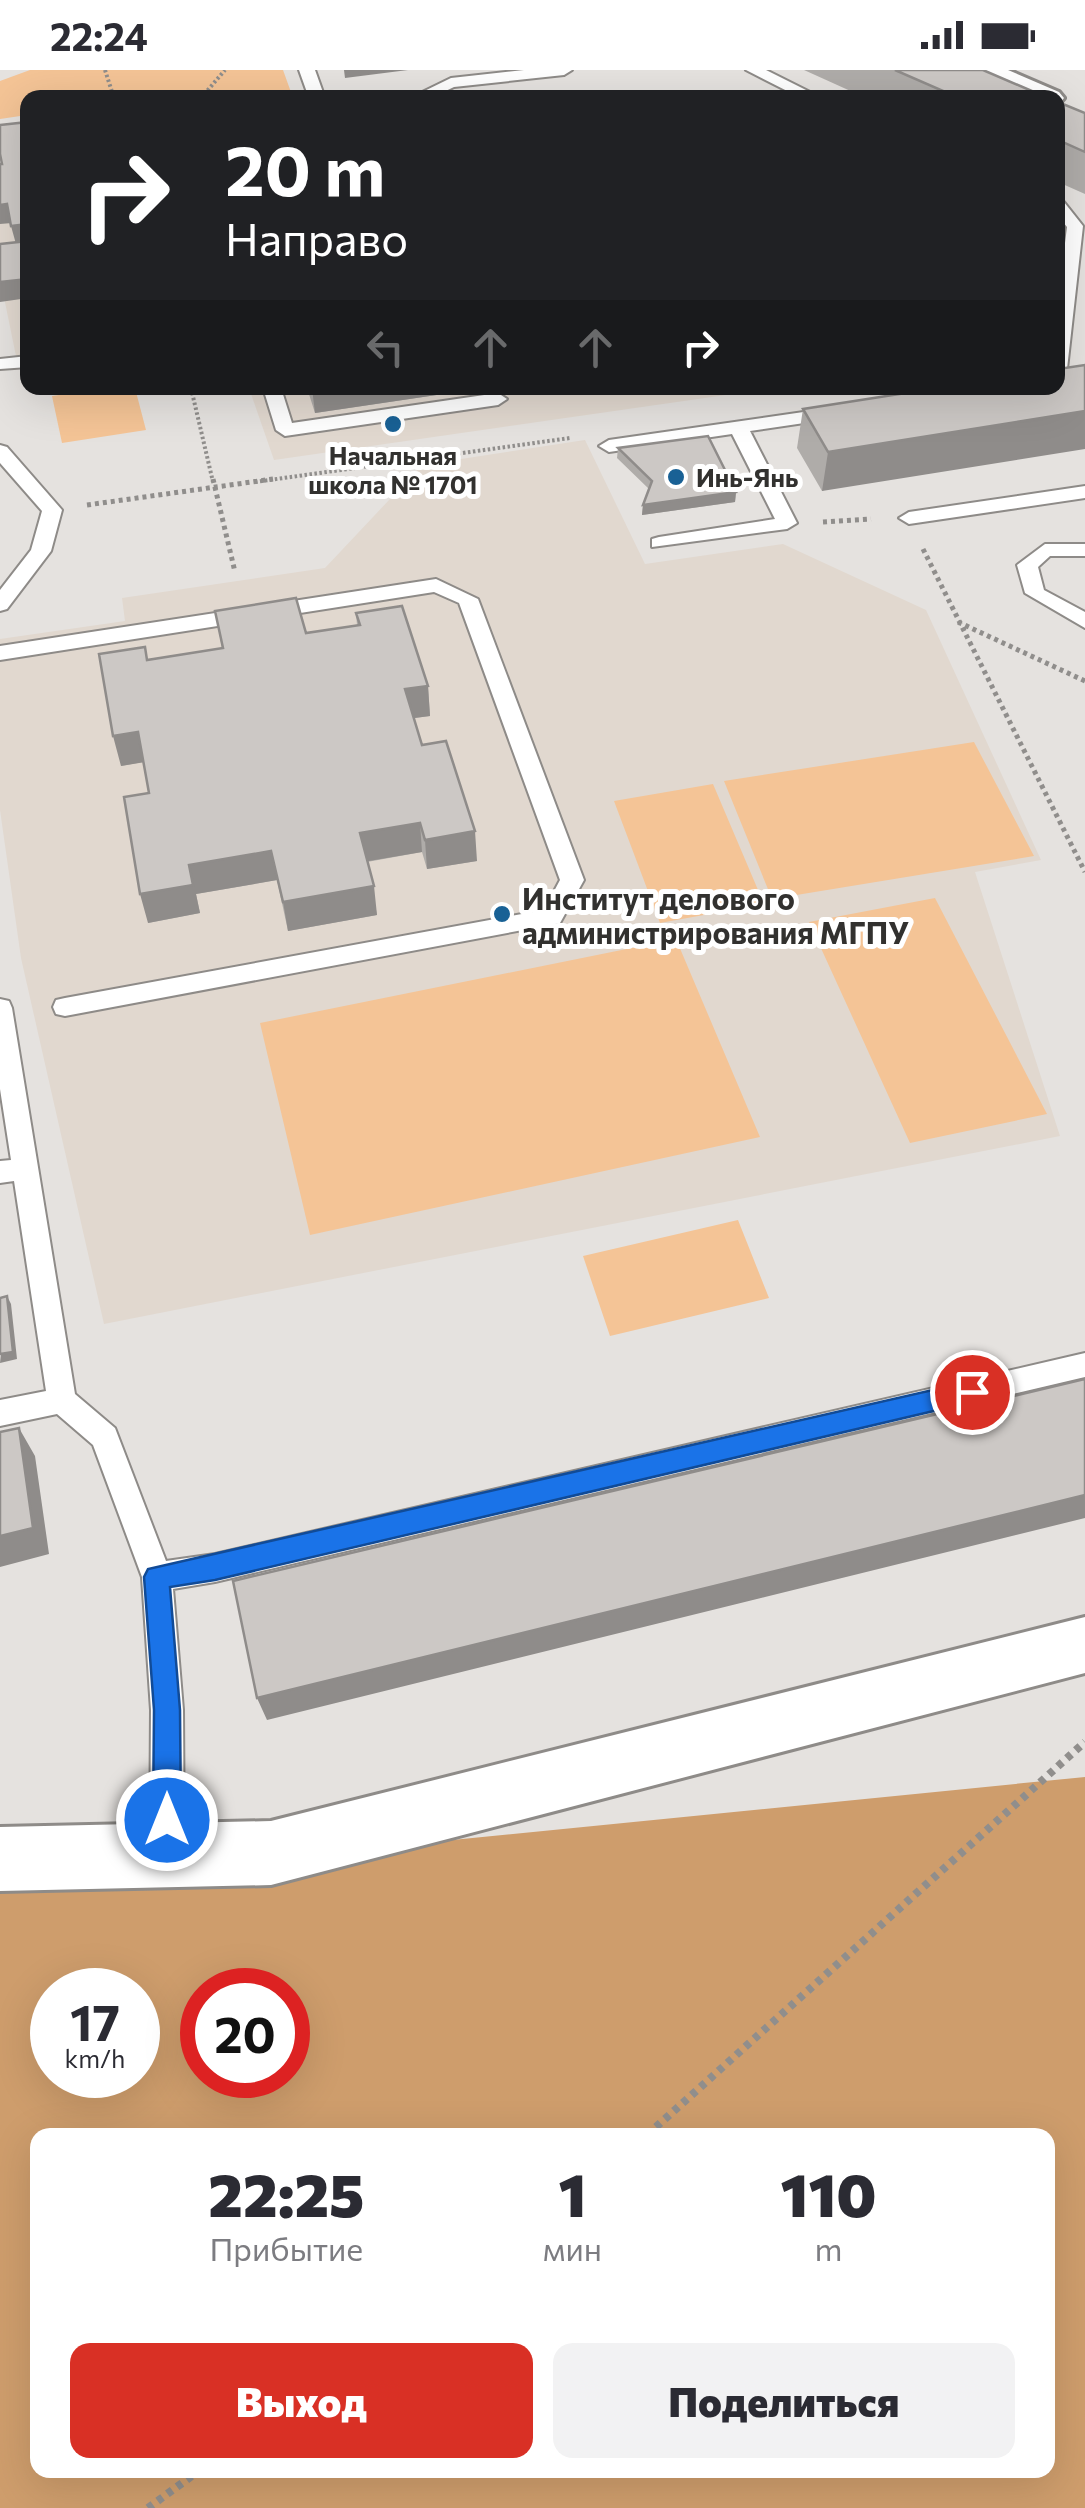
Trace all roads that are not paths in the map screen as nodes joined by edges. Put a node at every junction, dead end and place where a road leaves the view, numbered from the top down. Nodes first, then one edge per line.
1 (564, 70) edge
2 (754, 70) edge
3 (983, 70) edge
4 (434, 90) edge
5 (798, 90) edge
6 (1030, 90) edge
7 (1065, 214) edge
8 (1065, 310) edge
9 (274, 395) edge
10 (498, 399) dead end
11 (857, 410) edge
12 (738, 428) junction
13 (609, 446) road end
14 (0, 451) edge
15 (1085, 492) edge
16 (909, 518) road end
17 (659, 543) dead end
18 (1085, 550) edge
19 (0, 604) edge
20 (1085, 622) edge
21 (0, 653) edge
22 (66, 1007) dead end
23 (0, 1008) edge
24 (13, 1170) edge
25 (1085, 1365) edge
26 (62, 1400) junction
27 (0, 1413) edge
28 (157, 1577) junction
29 (1085, 1645) edge
30 (167, 1856) junction
31 (0, 1859) edge

1 - 4 lane
2 - 5 lane
3 - 6 street
7 - 8 lane
9 - 10 lane
11 - 12 lane
12 - 13 lane
12 - 17 lane
14 - 19 lane
15 - 16 lane
18 - 20 lane
21 - 22 lane
23 - 24 lane
24 - 26 lane
25 - 28 lane
26 - 27 lane
26 - 28 lane
28 - 30 lane
29 - 30 street
30 - 31 street

